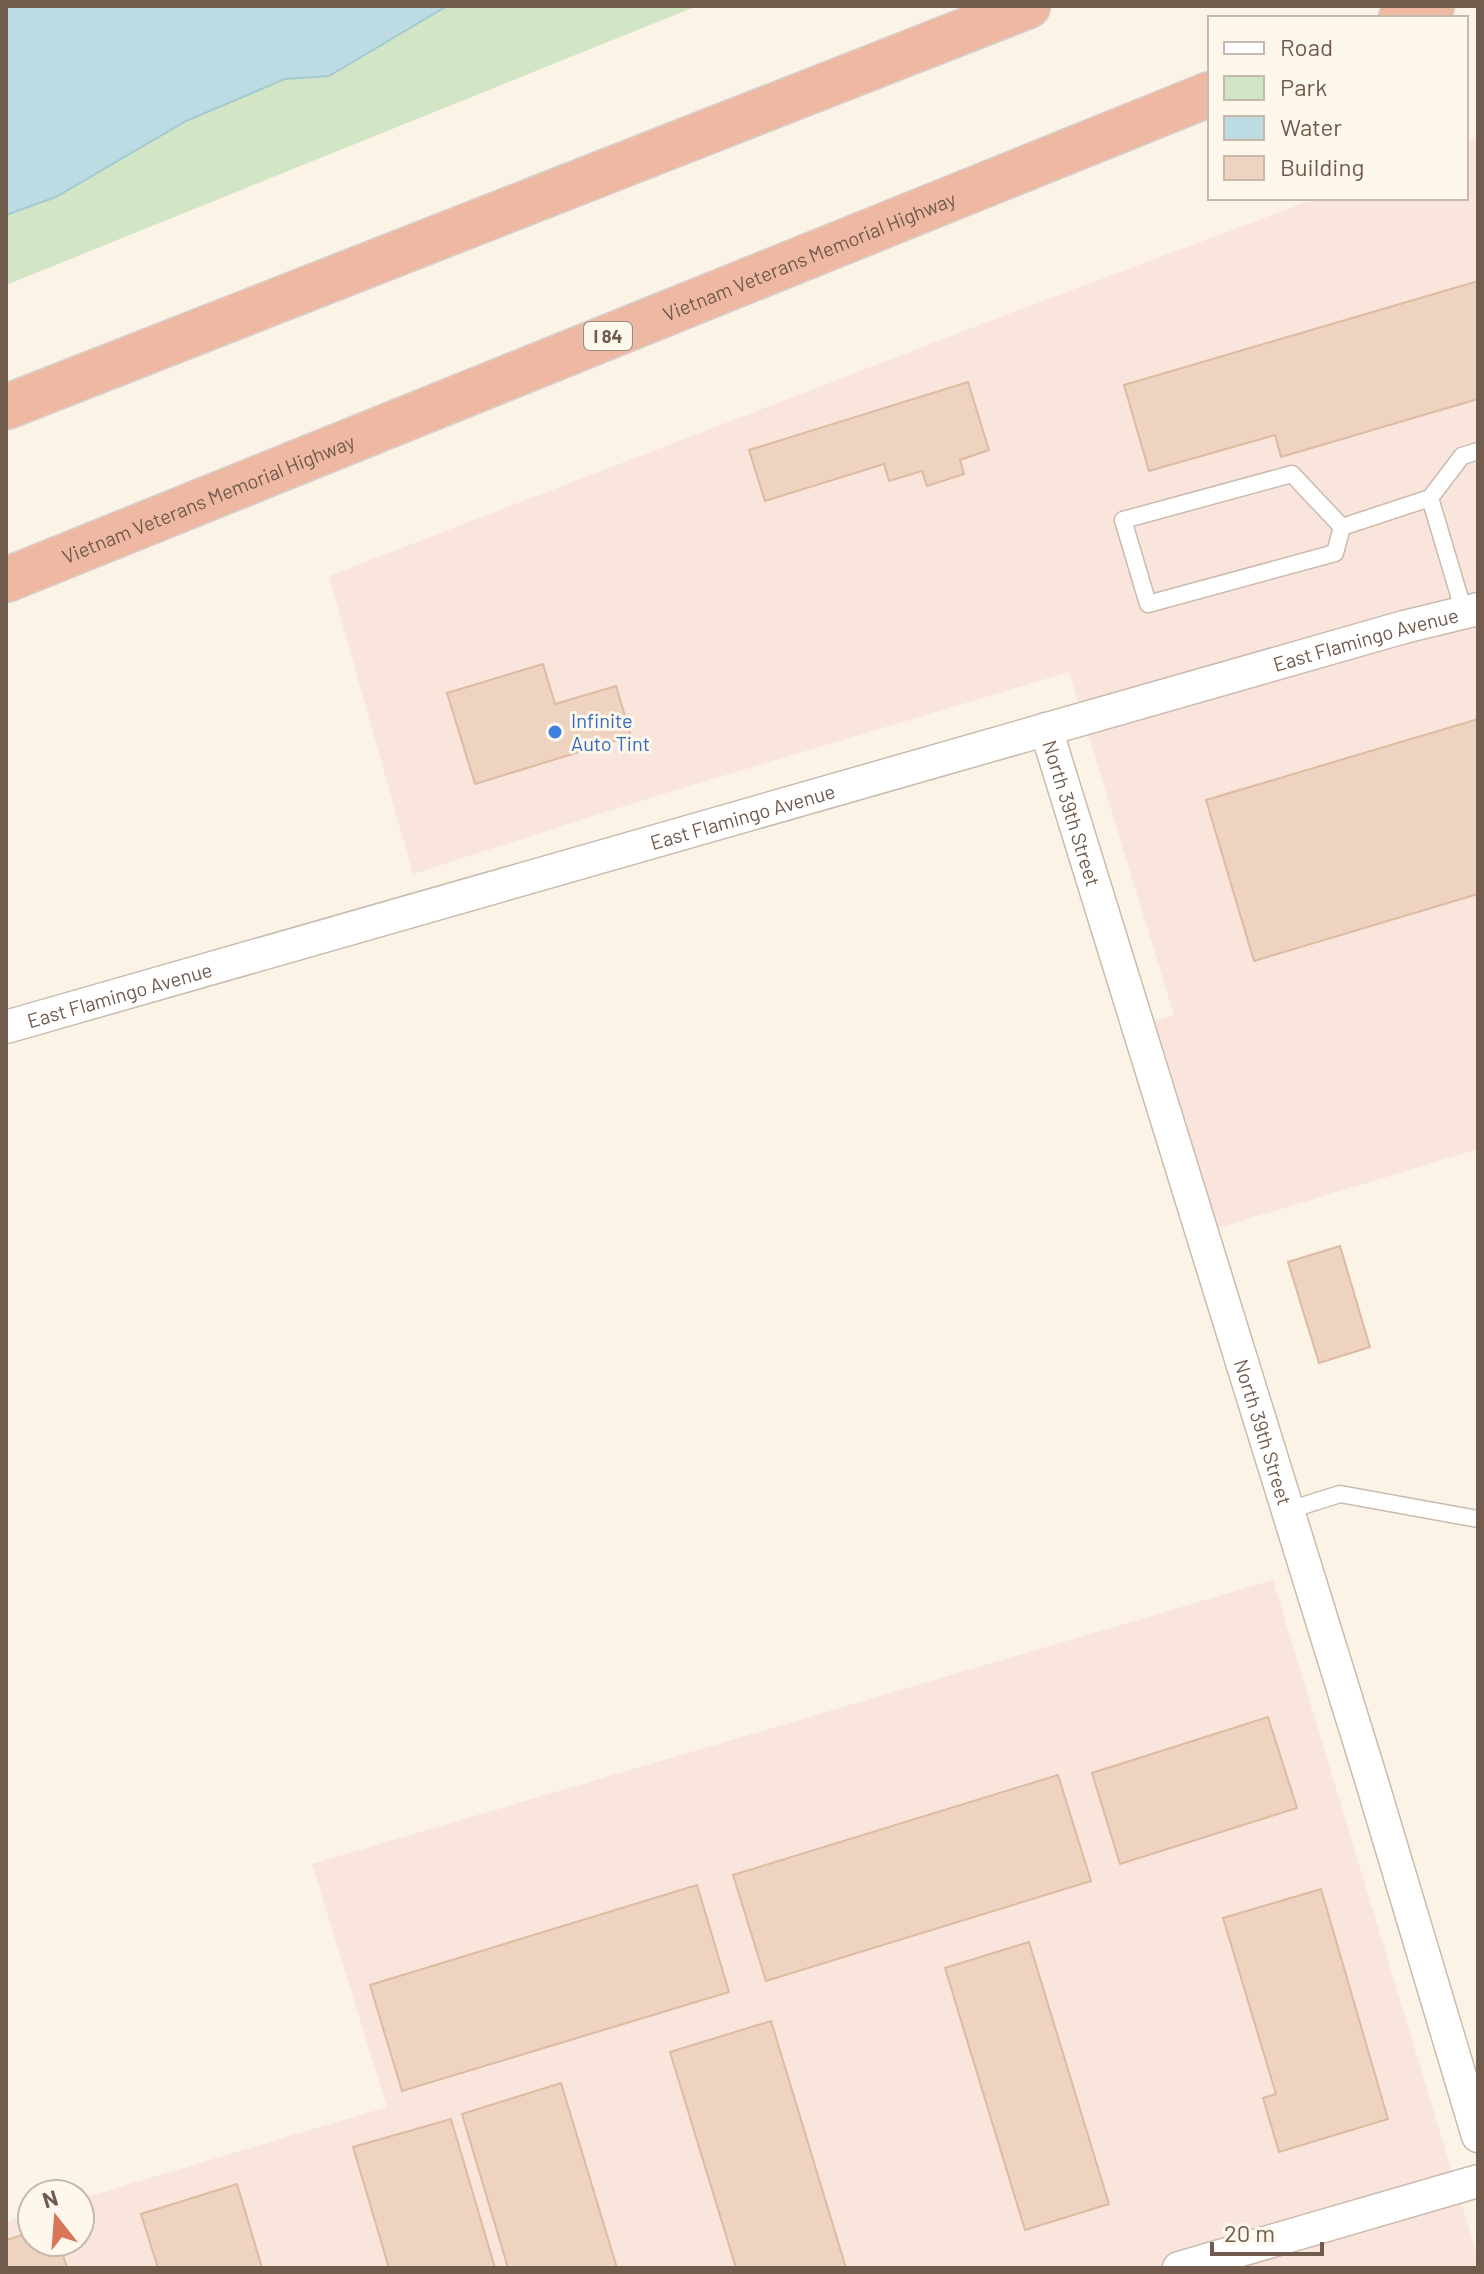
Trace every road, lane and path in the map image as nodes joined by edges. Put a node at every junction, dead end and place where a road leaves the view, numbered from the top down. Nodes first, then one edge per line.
1 (1028, 6) edge
2 (1432, 6) edge
3 (1406, 16) edge
4 (1208, 95) edge
5 (6, 407) edge
6 (1478, 451) edge
7 (1430, 498) junction
8 (1342, 527) junction
9 (6, 580) edge
10 (1471, 610) edge
11 (1046, 729) junction
12 (6, 1027) edge
13 (1286, 1511) junction
14 (1478, 1519) edge
15 (1478, 2136) edge
16 (1478, 2181) edge
17 (1179, 2268) edge

1 - 5 highway
2 - 3 highway
4 - 9 highway, Vietnam Veterans Memorial Highway / I 84
6 - 7 lane
7 - 8 lane
7 - 10 lane
8 - 8 lane
10 - 11 street, East Flamingo Avenue
11 - 12 street, East Flamingo Avenue
11 - 13 street, North 39th Street
13 - 14 lane
13 - 15 street, North 39th Street
16 - 17 street

